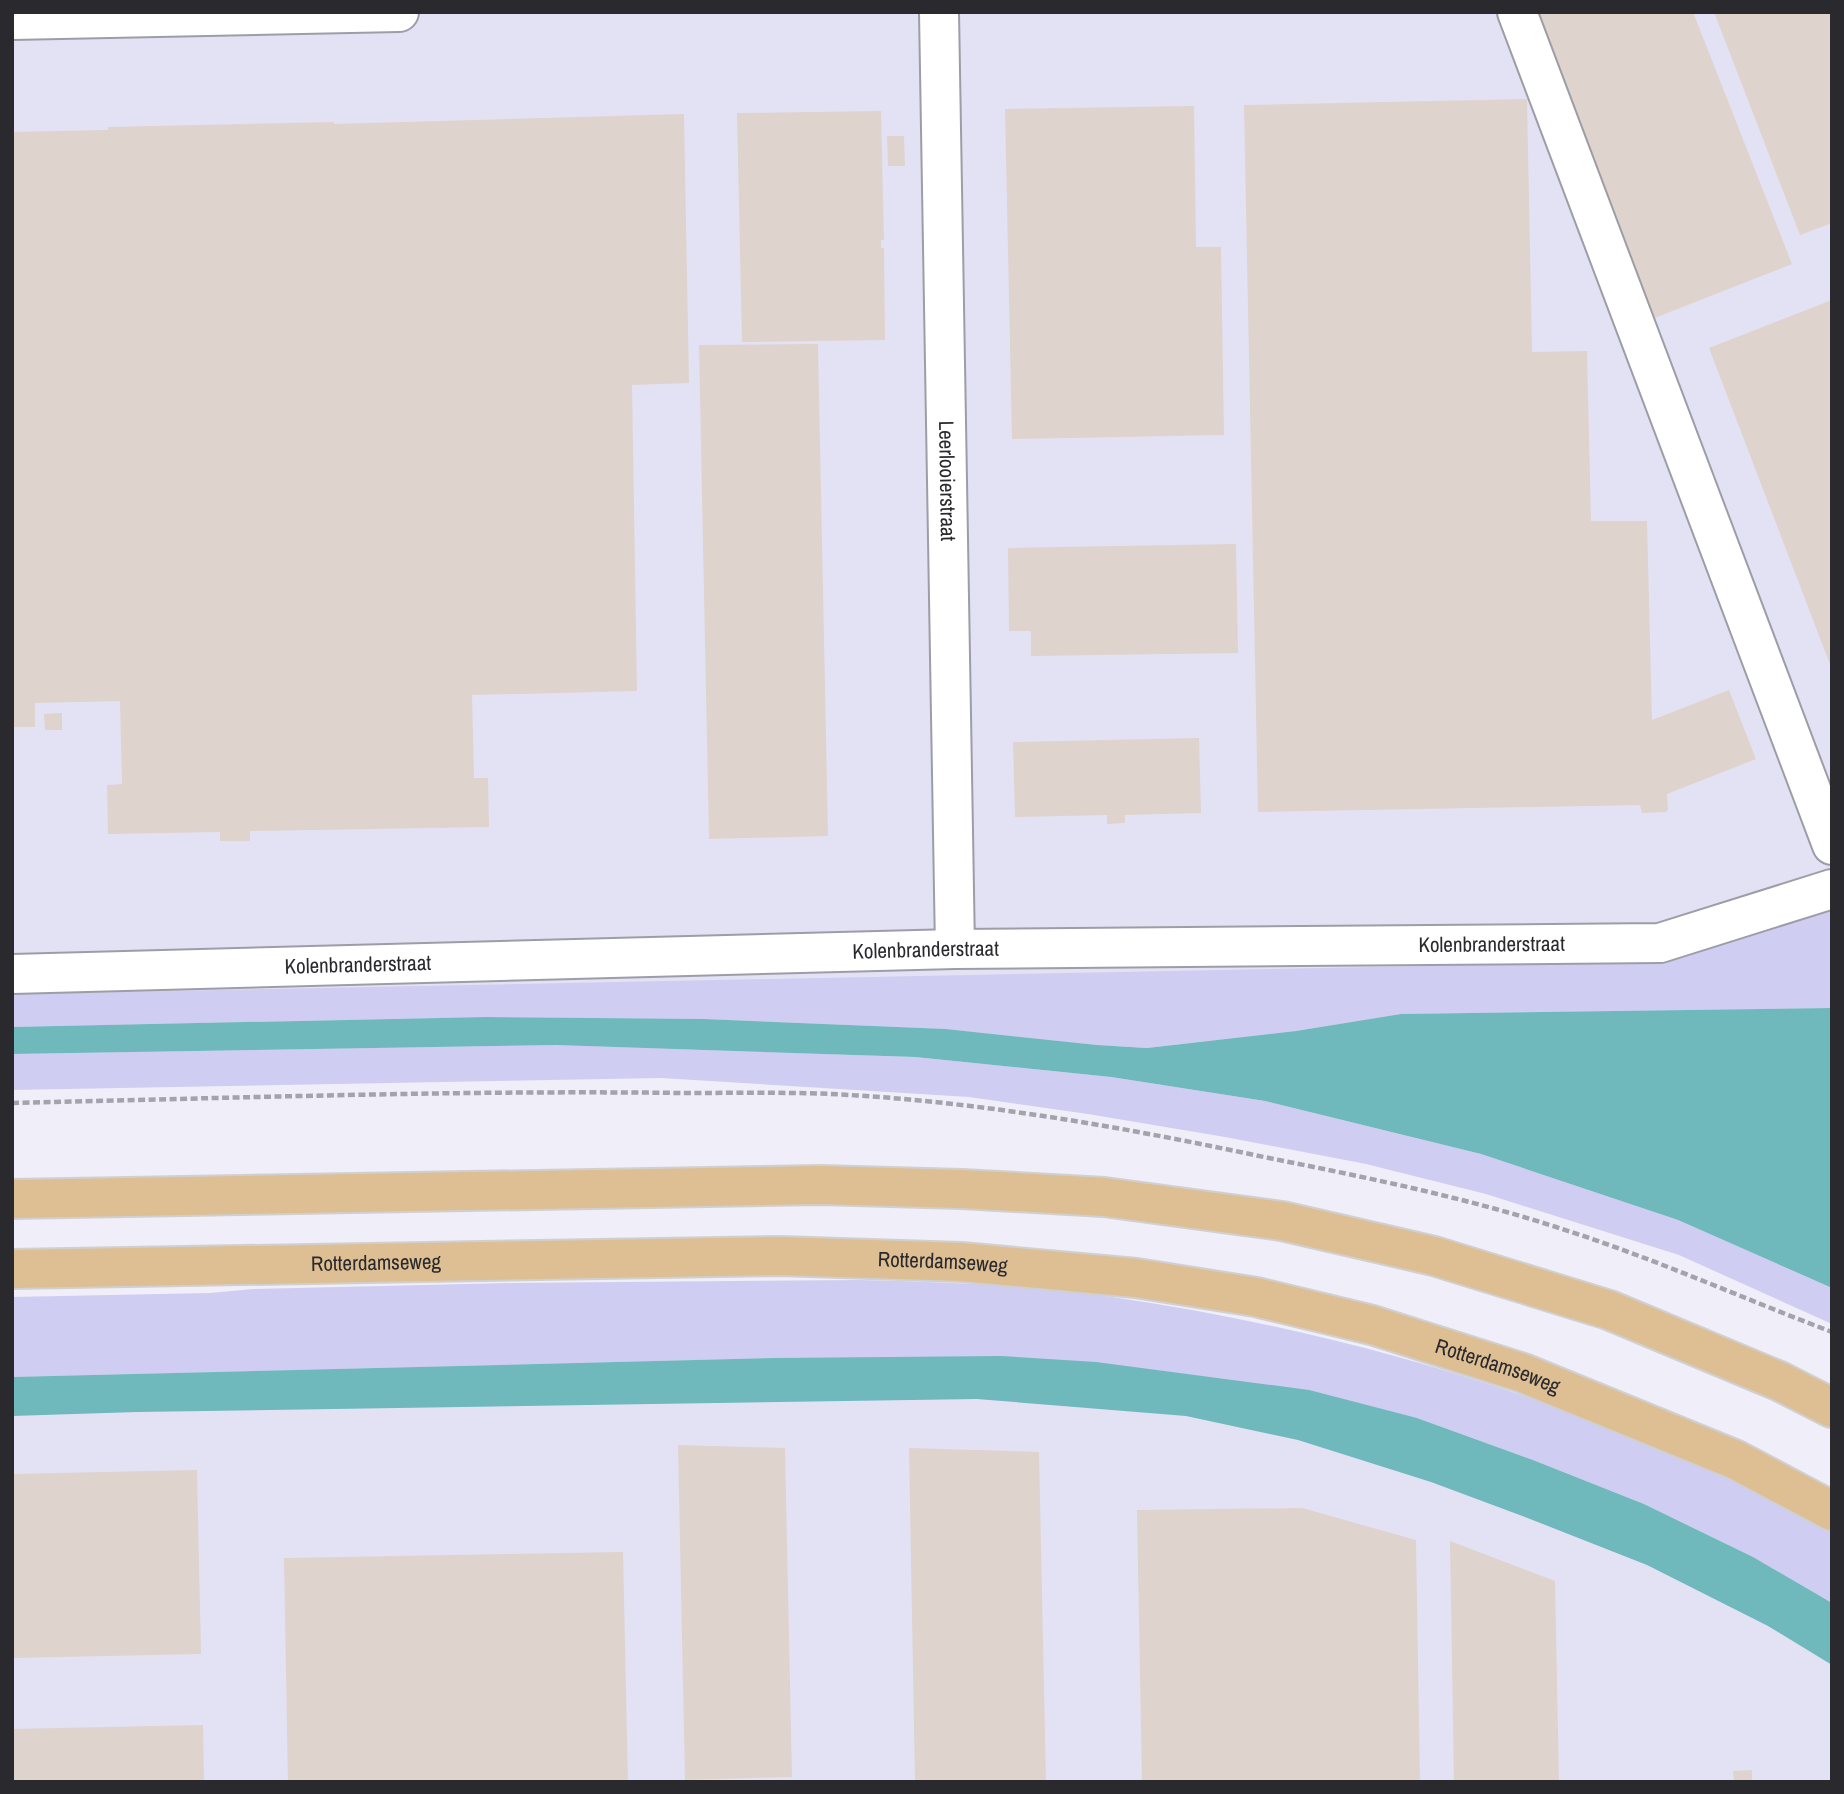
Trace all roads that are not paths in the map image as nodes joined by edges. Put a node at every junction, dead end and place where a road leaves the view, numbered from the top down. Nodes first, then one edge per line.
1 (399, 12) edge
2 (939, 12) edge
3 (1517, 12) edge
4 (298, 13) edge
5 (12, 20) edge
6 (1832, 845) edge
7 (1832, 889) edge
8 (956, 950) junction
9 (12, 974) edge
10 (12, 1199) edge
11 (12, 1269) edge
12 (1832, 1408) edge
13 (1832, 1511) edge

1 - 4 street
2 - 8 street, Leerlooierstraat
3 - 6 street
4 - 5 street
7 - 8 street, Kolenbranderstraat
8 - 9 street, Kolenbranderstraat
10 - 12 main road
11 - 13 main road, Rotterdamseweg

